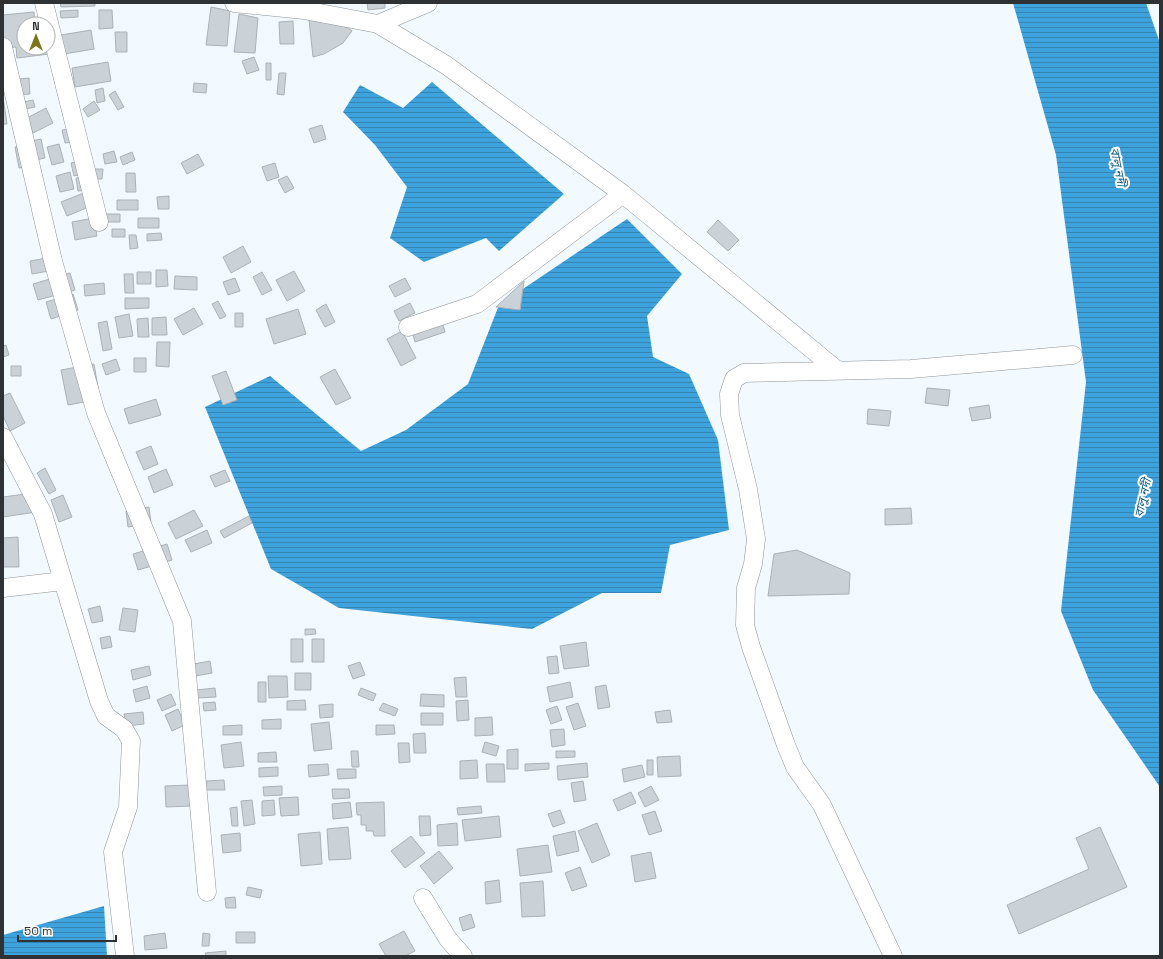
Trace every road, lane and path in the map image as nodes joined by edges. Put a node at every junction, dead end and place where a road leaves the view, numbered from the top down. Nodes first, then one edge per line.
1 (44, 3) edge
2 (234, 3) edge
3 (428, 3) edge
4 (378, 24) junction
5 (3, 47) edge
6 (623, 194) junction
7 (99, 222) dead end
8 (408, 327) dead end
9 (1073, 355) dead end
10 (837, 370) junction
11 (3, 438) edge
12 (63, 581) junction
13 (3, 588) edge
14 (206, 892) dead end
15 (423, 898) dead end
16 (125, 956) edge
17 (463, 956) edge
18 (893, 956) edge

1 - 7 street
2 - 4 street
3 - 4 street
4 - 6 street
5 - 14 street
6 - 8 street
6 - 10 street
9 - 10 street
10 - 18 street
11 - 12 street
12 - 13 street
12 - 16 street
15 - 17 street

